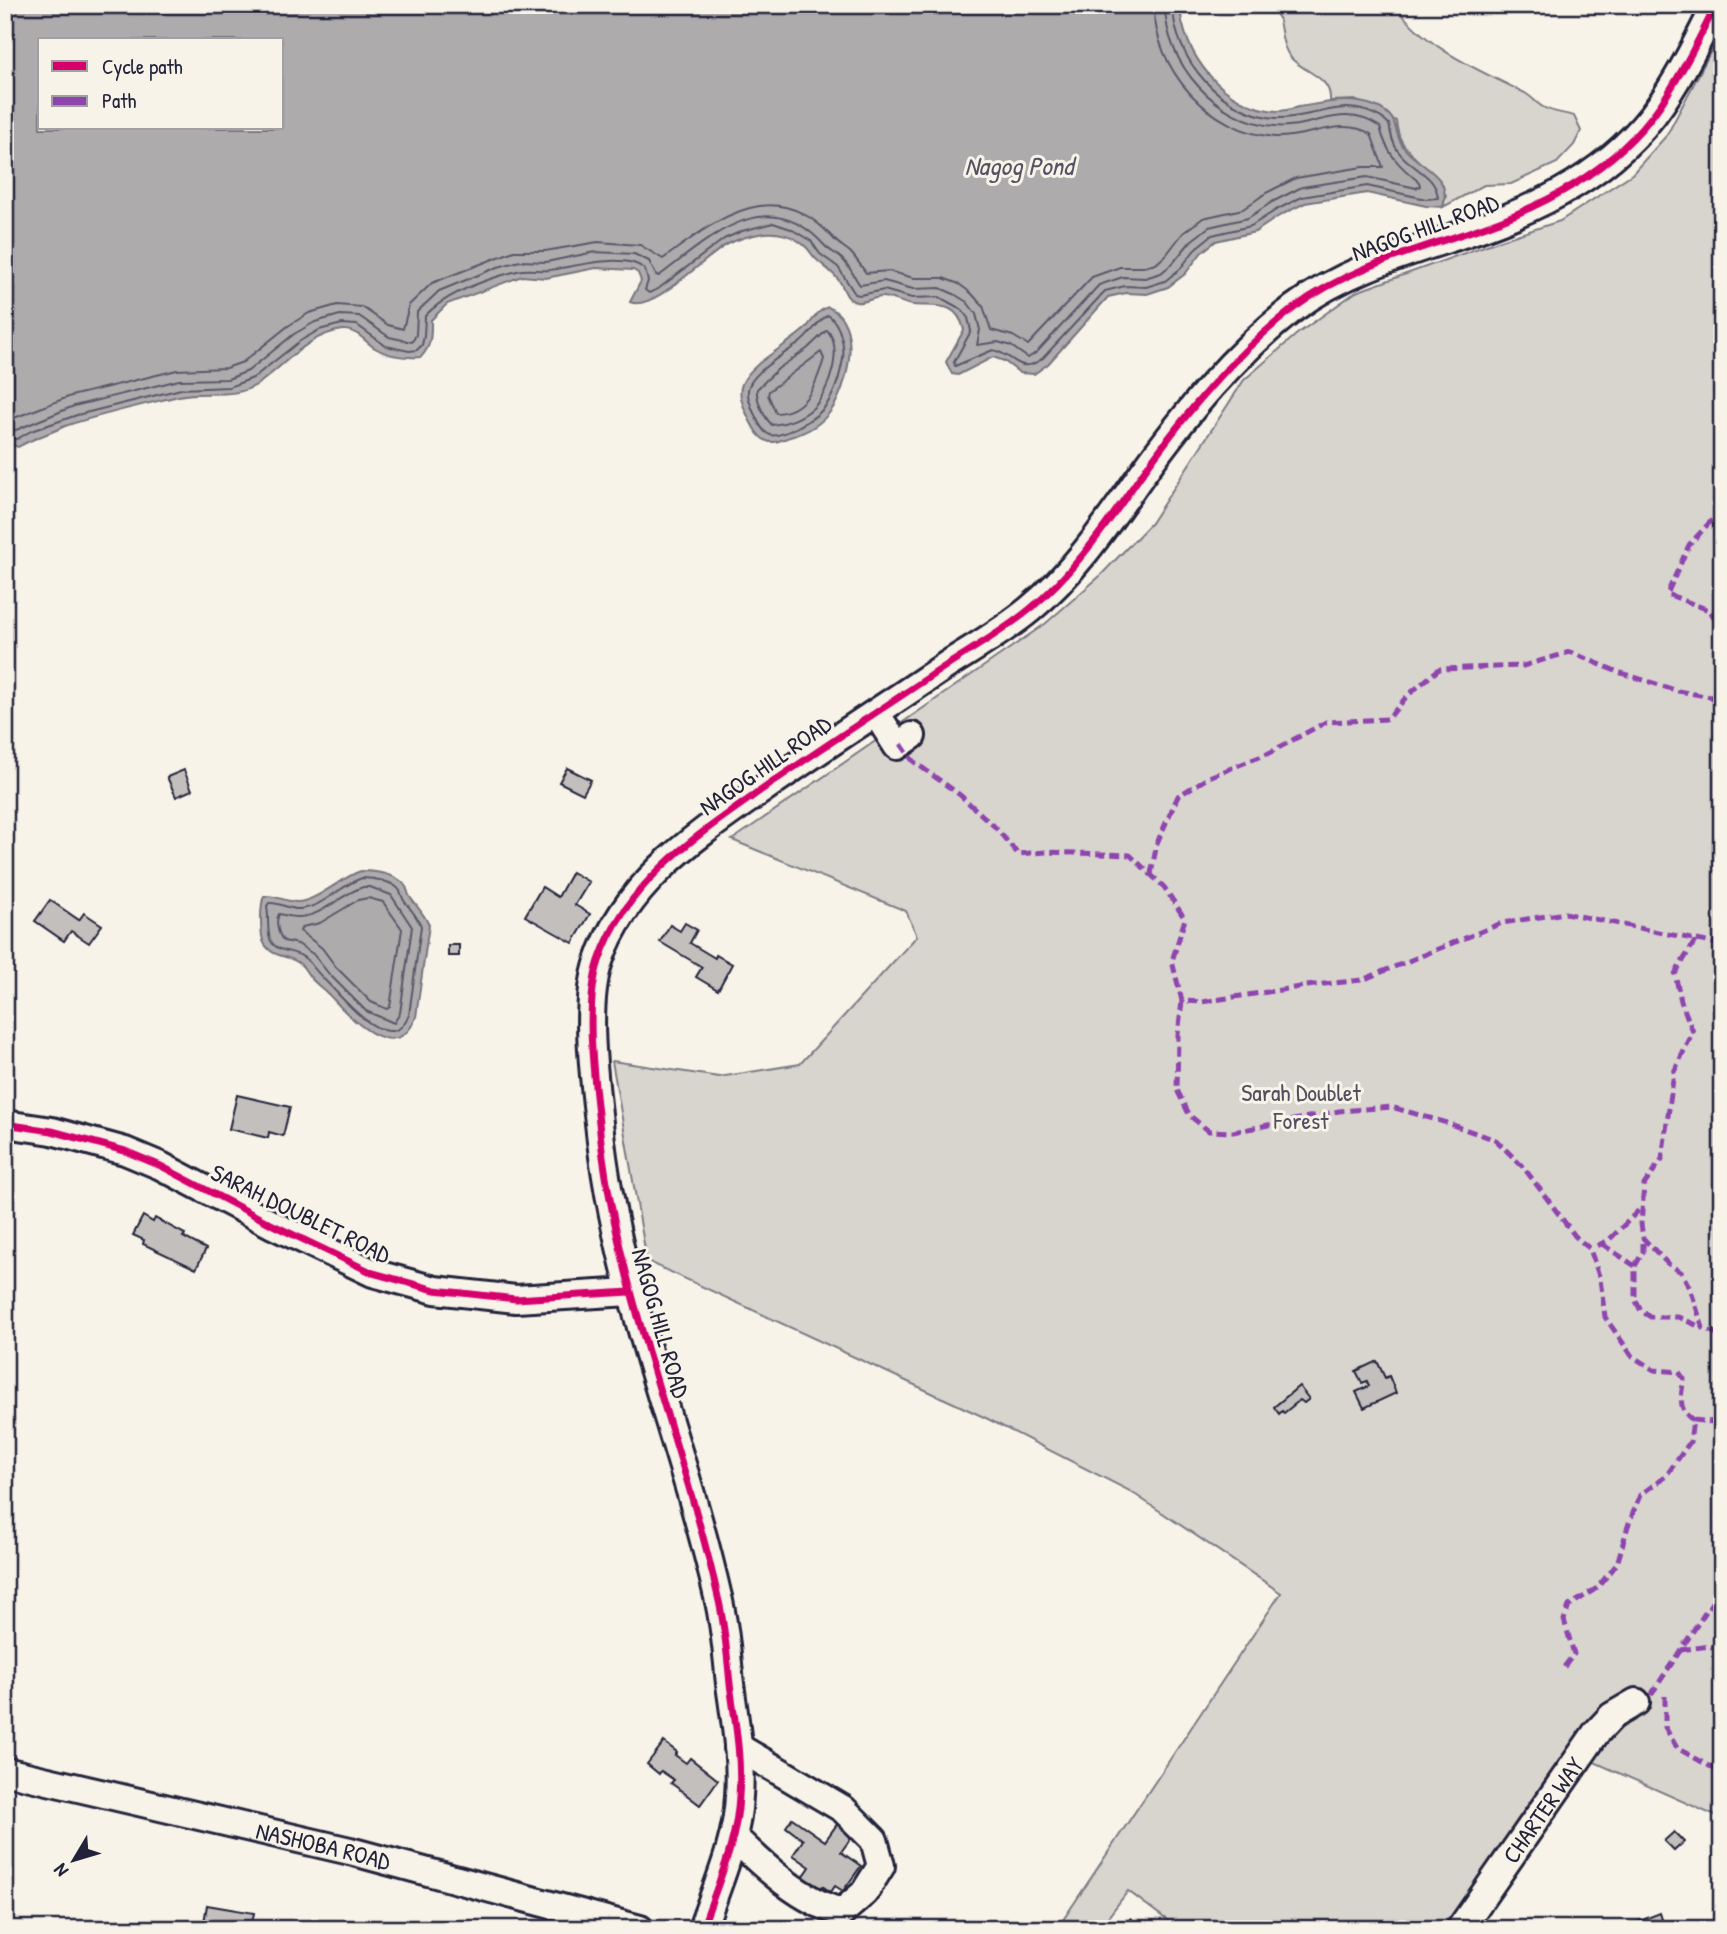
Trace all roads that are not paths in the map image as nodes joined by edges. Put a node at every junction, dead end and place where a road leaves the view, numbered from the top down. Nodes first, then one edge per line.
1 (1716, 5) edge
2 (876, 713) junction
3 (912, 736) dead end
4 (5, 1124) edge
5 (629, 1292) junction
6 (1636, 1702) dead end
7 (738, 1747) junction
8 (5, 1771) edge
9 (734, 1837) junction
10 (640, 1929) edge
11 (702, 1929) edge
12 (1460, 1929) edge

1 - 2 street, NAGOG HILL ROAD
2 - 3 street
2 - 5 street, NAGOG HILL ROAD
4 - 5 street, SARAH DOUBLET ROAD
5 - 7 street, NAGOG HILL ROAD
6 - 12 street, CHARTER WAY
7 - 9 street, NAGOG HILL ROAD
7 - 9 street
8 - 10 street, NASHOBA ROAD
9 - 11 street, NAGOG HILL ROAD

